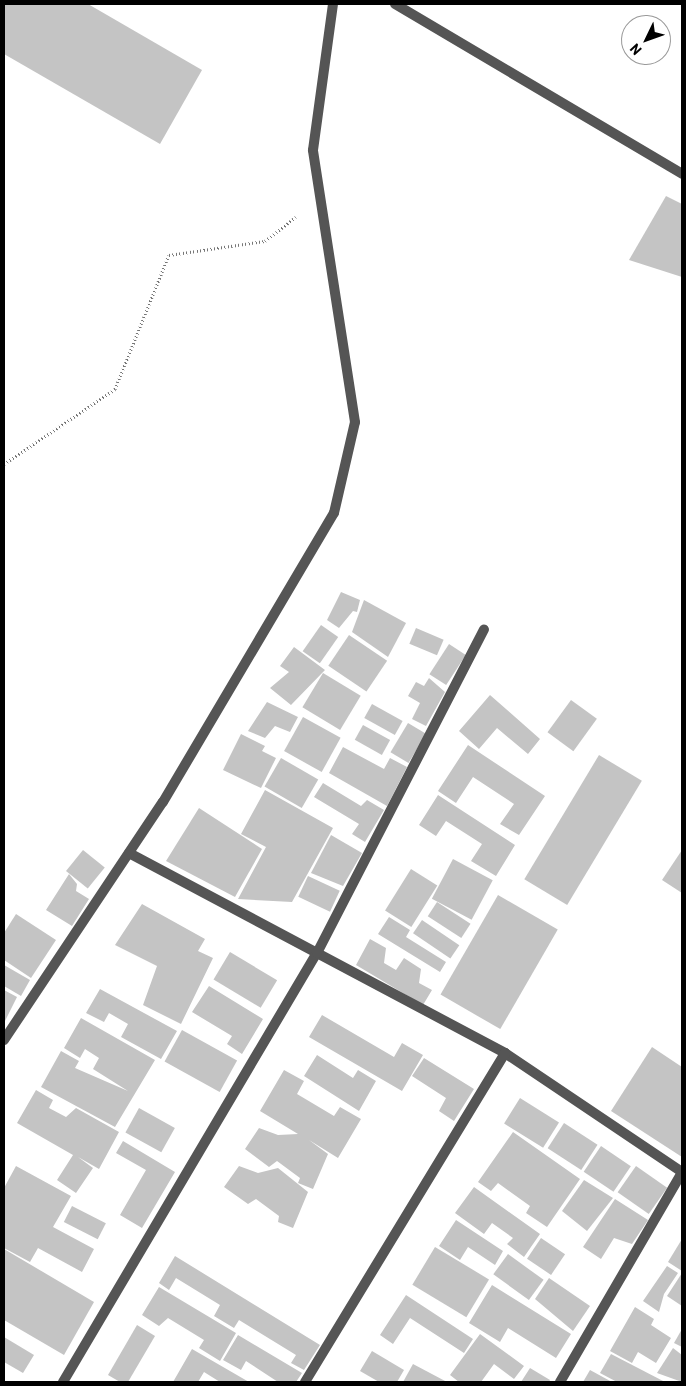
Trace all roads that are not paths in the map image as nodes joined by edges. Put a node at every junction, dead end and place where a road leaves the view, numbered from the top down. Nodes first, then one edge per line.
1 (333, 4) edge
2 (395, 4) edge
3 (682, 174) edge
4 (484, 630) dead end
5 (129, 853) junction
6 (317, 953) junction
7 (4, 1040) edge
8 (505, 1053) junction
9 (682, 1172) edge
10 (63, 1382) edge
11 (305, 1382) edge
12 (560, 1382) edge

1 - 5 street
2 - 3 street
4 - 6 street
5 - 6 street
5 - 7 street
6 - 8 street
6 - 10 street
8 - 9 street
8 - 11 street
9 - 12 street

